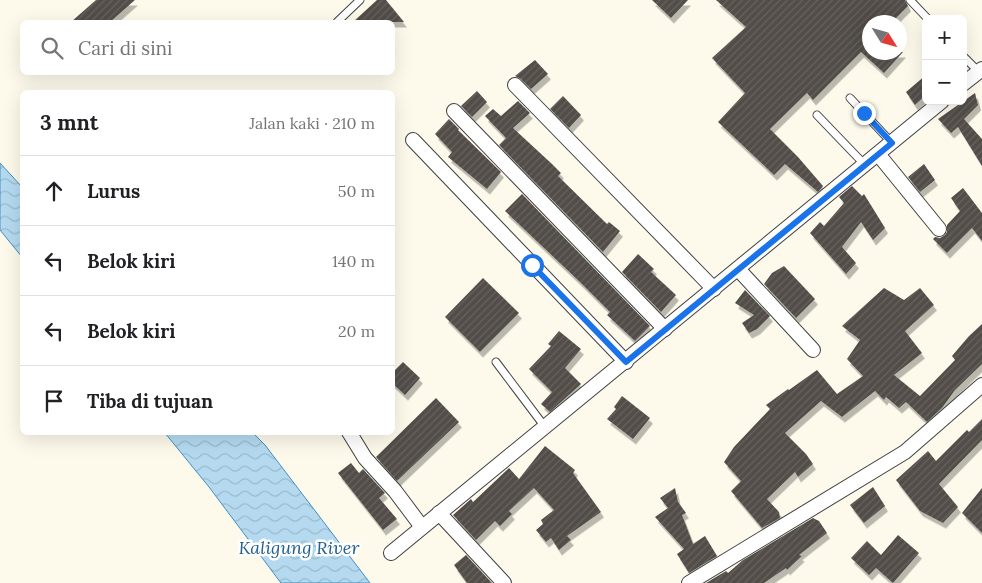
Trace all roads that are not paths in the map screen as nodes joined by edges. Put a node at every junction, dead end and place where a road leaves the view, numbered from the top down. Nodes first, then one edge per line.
1 (360, 0) edge
2 (910, 0) edge
3 (924, 15) edge
4 (340, 20) edge
5 (967, 59) edge
6 (980, 70) edge
7 (967, 81) edge
8 (515, 85) dead end
9 (850, 98) dead end
10 (937, 105) edge
11 (454, 111) dead end
12 (817, 115) dead end
13 (413, 140) dead end
14 (892, 143) junction
15 (878, 154) junction
16 (865, 165) junction
17 (939, 228) dead end
18 (738, 269) junction
19 (714, 289) junction
20 (665, 330) junction
21 (813, 350) dead end
22 (496, 362) dead end
23 (626, 362) junction
24 (982, 385) edge
25 (545, 427) junction
26 (351, 435) edge
27 (439, 513) junction
28 (422, 527) junction
29 (391, 553) dead end
30 (504, 583) edge
31 (689, 583) edge

1 - 4 lane
2 - 3 lane
5 - 6 lane
6 - 7 street
8 - 19 street
9 - 14 lane
10 - 14 street
11 - 20 street
12 - 16 lane
13 - 23 street
14 - 15 street
15 - 16 street
15 - 17 street
16 - 18 street
18 - 19 street
18 - 21 street
19 - 20 street
20 - 23 street
22 - 25 lane
23 - 25 street
24 - 31 street
25 - 27 street
26 - 28 street
27 - 28 street
27 - 30 street
28 - 29 street

